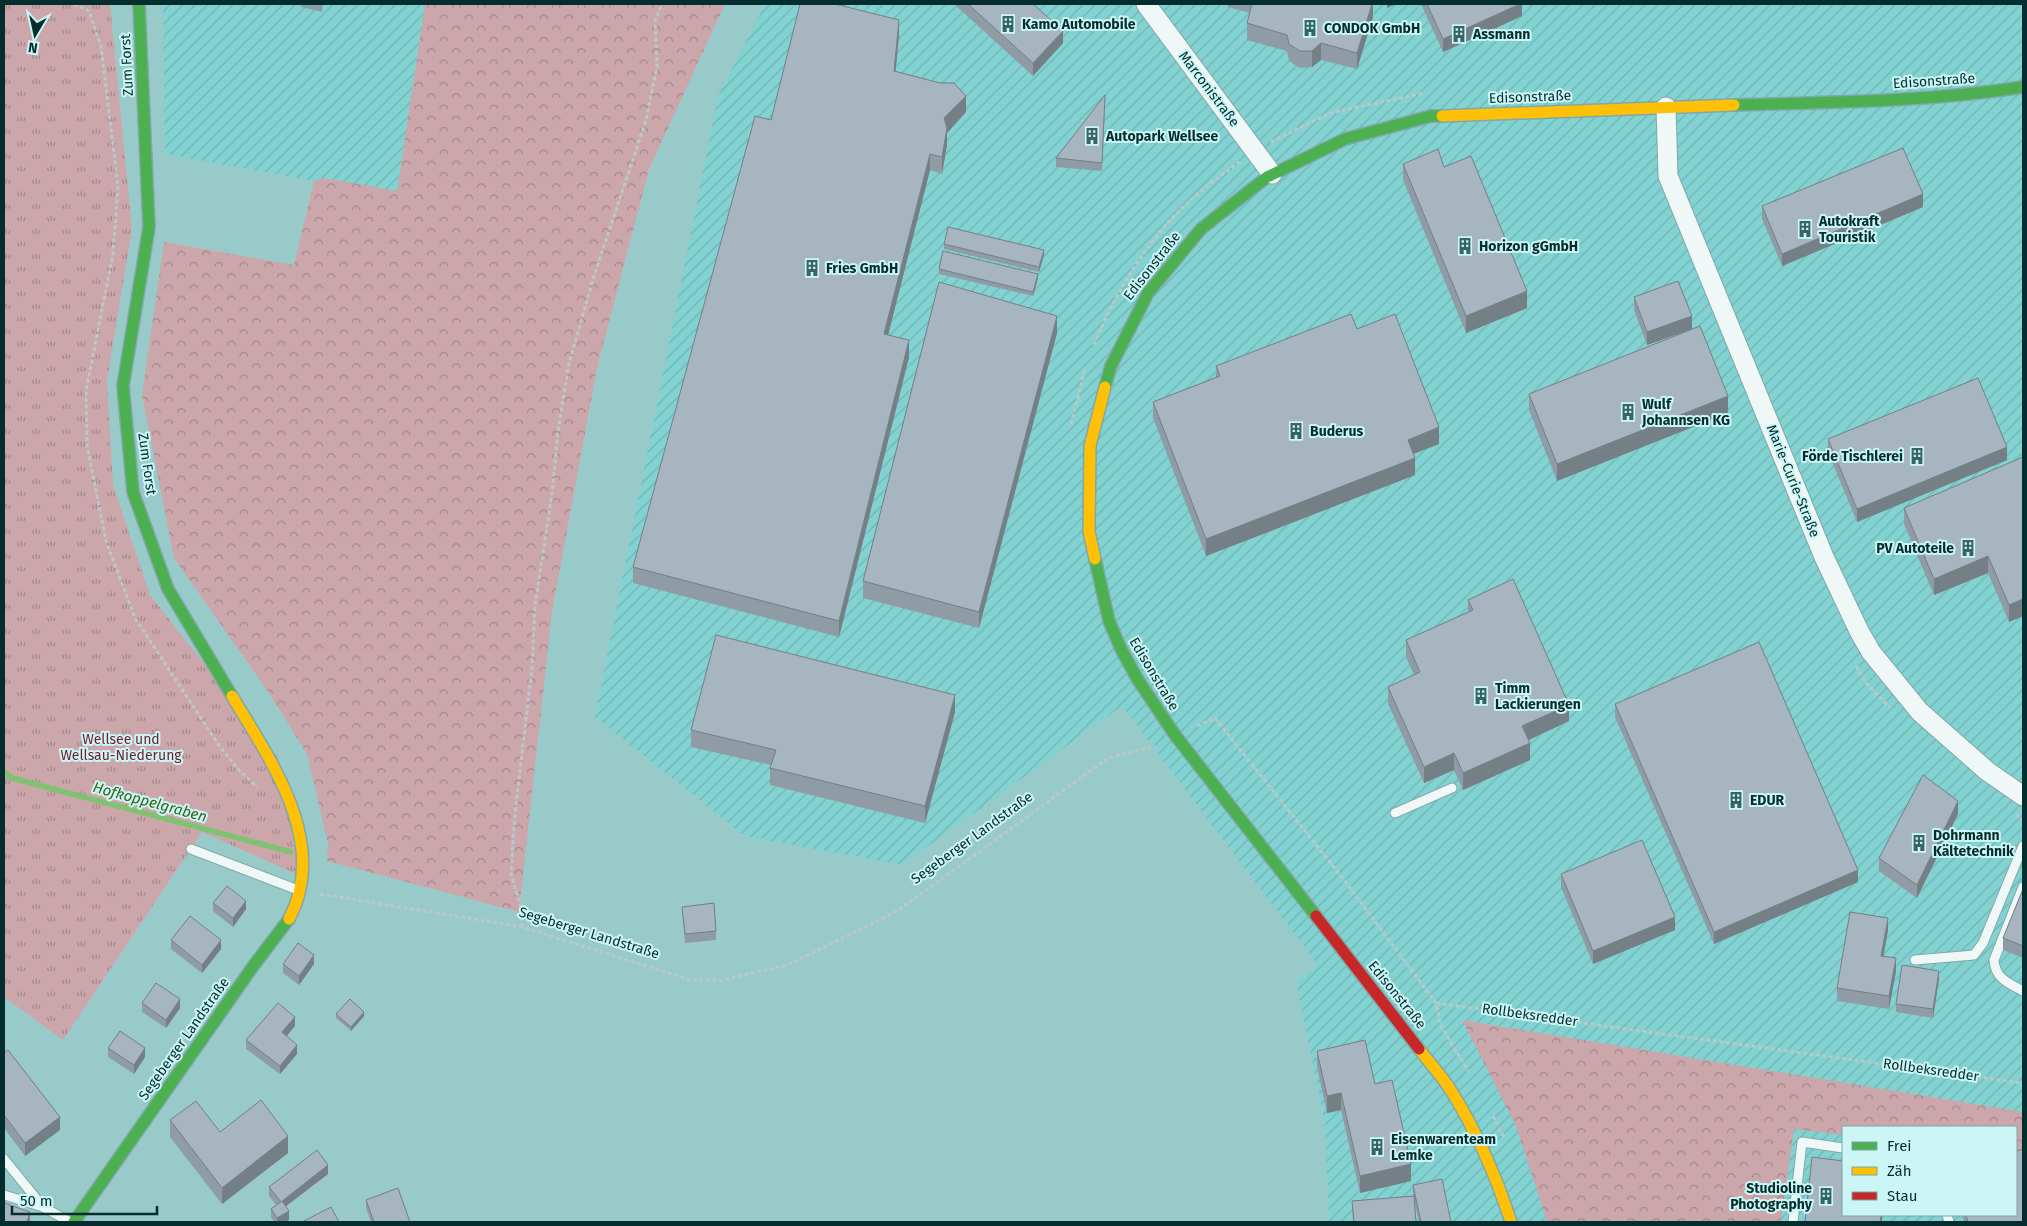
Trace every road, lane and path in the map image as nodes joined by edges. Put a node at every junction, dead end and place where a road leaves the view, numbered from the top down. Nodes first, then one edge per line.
1 (139, 4) edge
2 (662, 4) edge
3 (1146, 4) edge
4 (2023, 87) edge
5 (1431, 92) dead end
6 (1666, 107) junction
7 (1255, 150) junction
8 (1272, 174) junction
9 (1093, 348) dead end
10 (1086, 366) dead end
11 (1070, 433) dead end
12 (1175, 735) junction
13 (1152, 739) dead end
14 (1452, 788) dead end
15 (2023, 796) edge
16 (1396, 813) dead end
17 (2023, 846) edge
18 (191, 849) dead end
19 (2023, 887) edge
20 (300, 891) junction
21 (522, 926) junction
22 (1915, 960) dead end
23 (2023, 991) edge
24 (2023, 1083) edge
25 (1842, 1148) edge
26 (4, 1159) edge
27 (4, 1195) edge
28 (43, 1207) junction
29 (70, 1222) edge
30 (74, 1222) edge
31 (1511, 1222) edge
32 (1793, 1222) edge

1 - 20 street, Zum Forst
2 - 21 path
3 - 7 street, Marconistraße
4 - 6 street, Edisonstraße
5 - 7 path
6 - 8 street, Edisonstraße
6 - 15 street, Marie-Curie-Straße
7 - 8 street, Marconistraße
7 - 9 path
8 - 12 street, Edisonstraße
10 - 11 path
12 - 24 path, Rollbeksredder
12 - 31 street, Edisonstraße
13 - 21 path, Segeberger Landstraße
14 - 16 lane
17 - 22 lane
18 - 20 lane
19 - 23 lane
20 - 21 path, Segeberger Landstraße
20 - 30 street, Segeberger Landstraße
25 - 32 lane
26 - 28 lane
27 - 28 lane
28 - 29 lane

